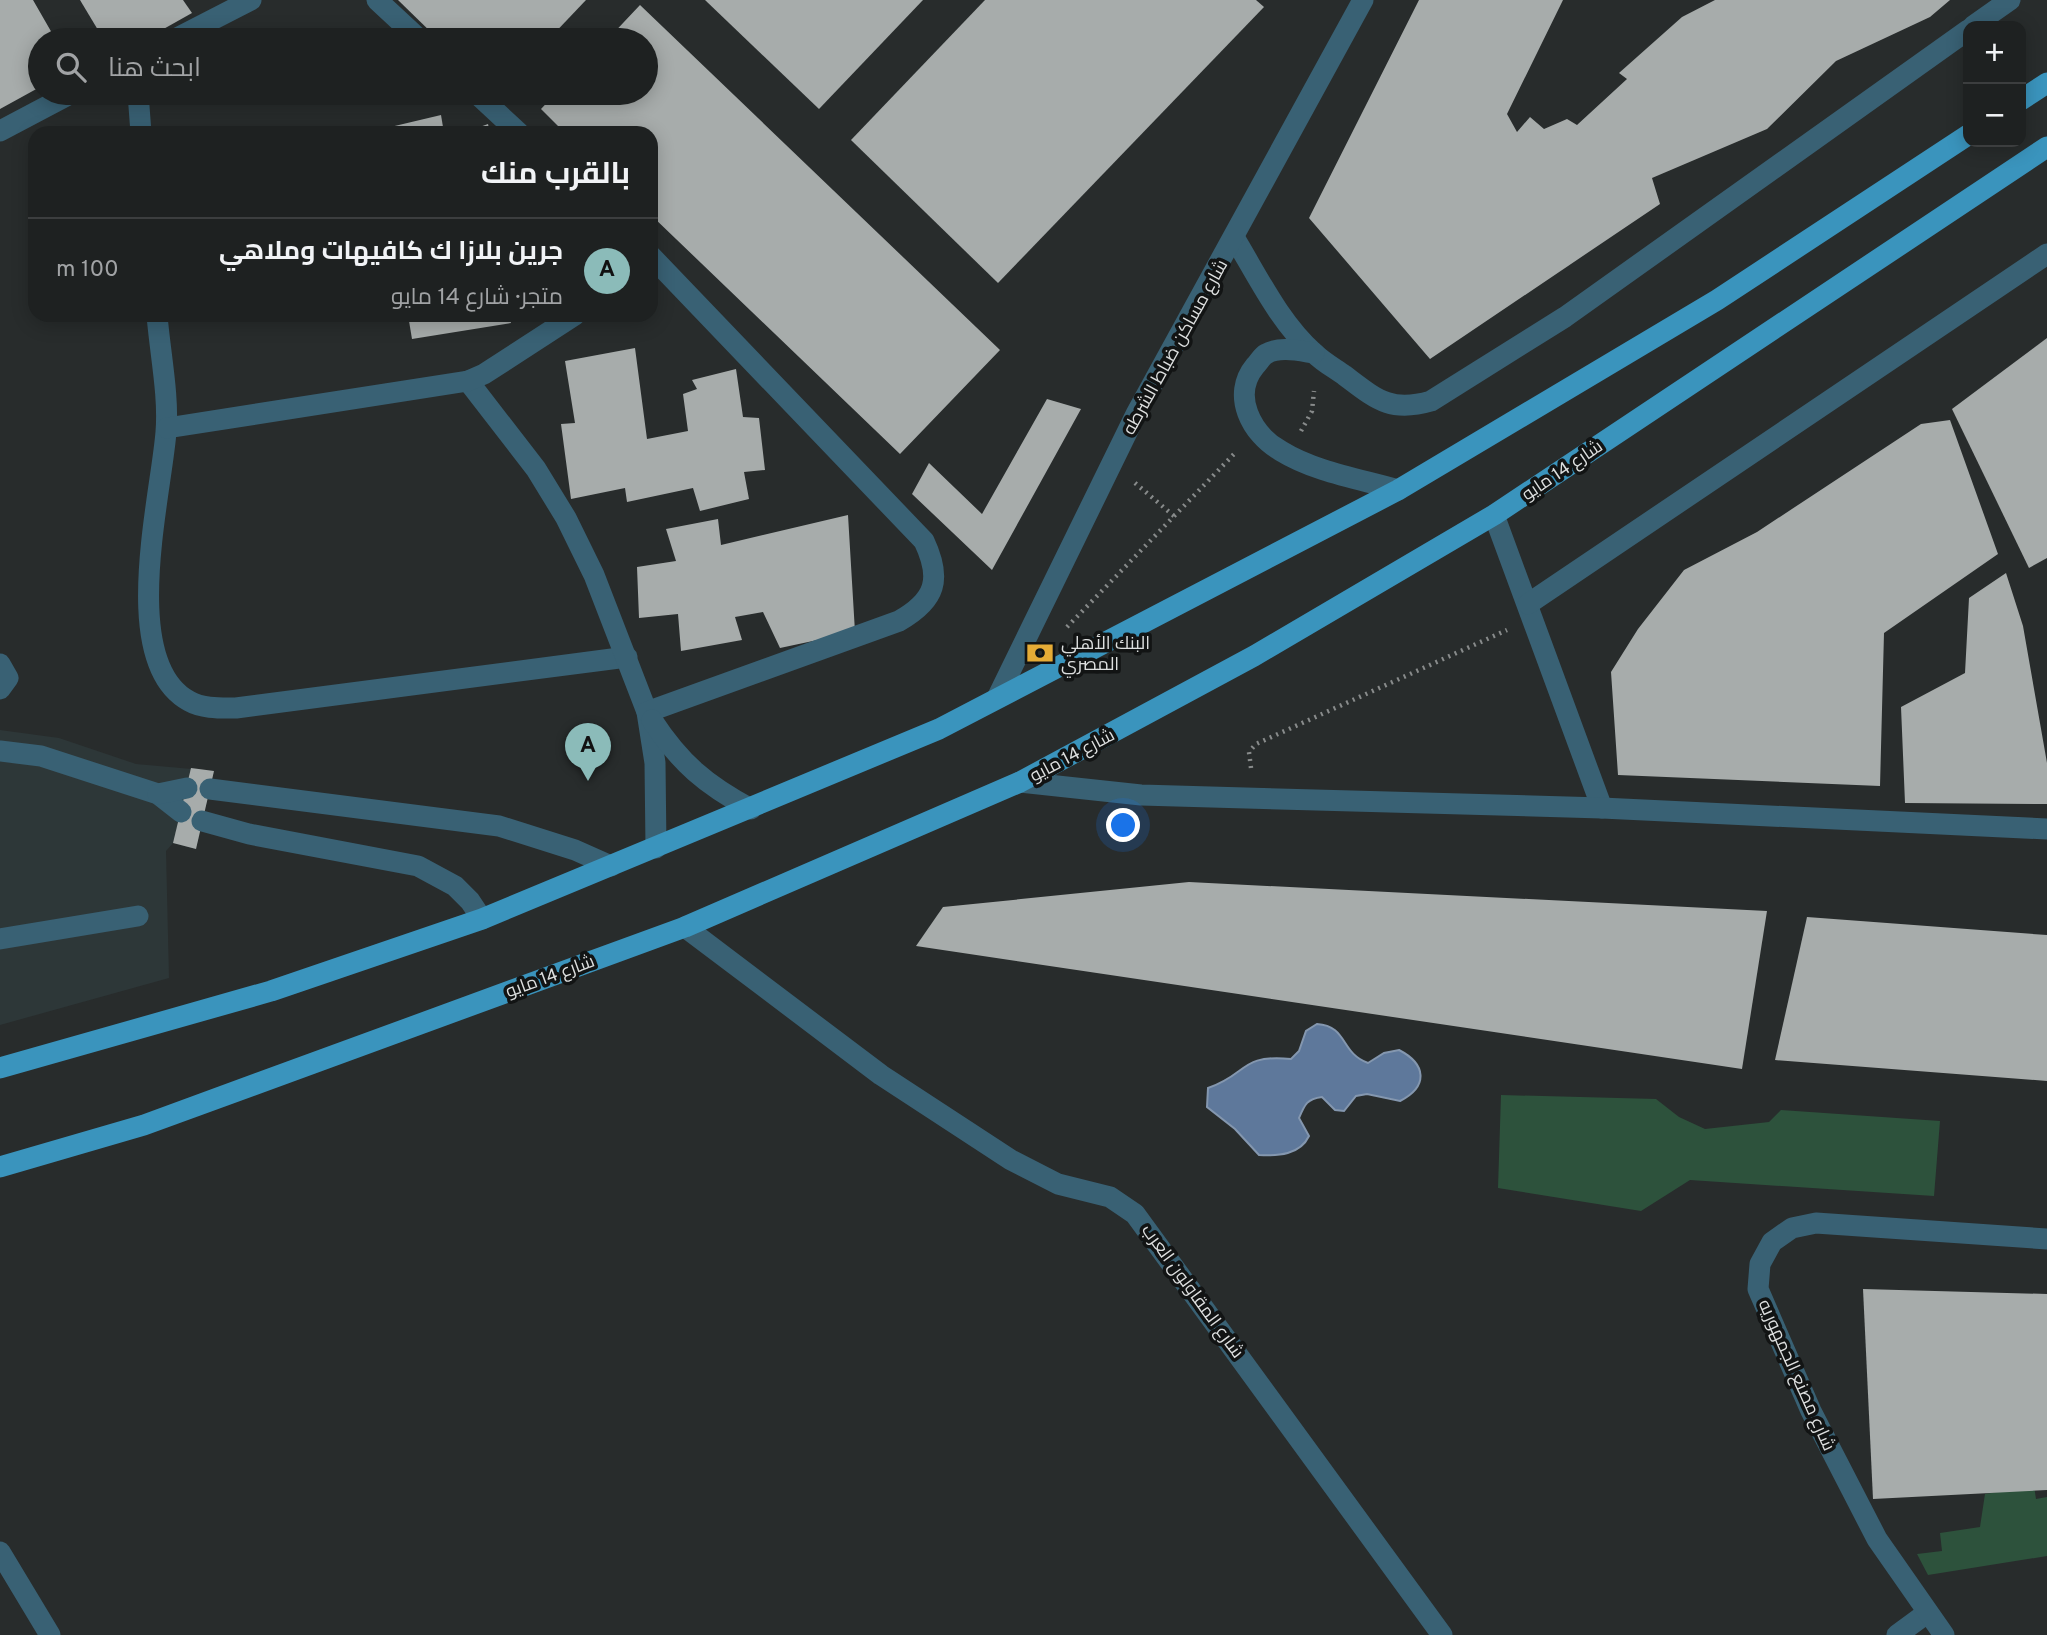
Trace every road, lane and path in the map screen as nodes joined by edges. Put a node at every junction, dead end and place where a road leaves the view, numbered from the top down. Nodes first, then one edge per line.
1 (251, 0) edge
2 (377, 0) edge
3 (1363, 0) edge
4 (2010, 0) edge
5 (1980, 21) edge
6 (196, 28) edge
7 (407, 28) edge
8 (1963, 34) edge
9 (2047, 83) edge
10 (2026, 97) edge
11 (49, 105) edge
12 (139, 105) edge
13 (489, 105) edge
14 (140, 126) edge
15 (511, 126) edge
16 (0, 131) edge
17 (1963, 138) edge
18 (2047, 147) edge
19 (1235, 239) junction
20 (2047, 254) edge
21 (658, 269) edge
22 (158, 322) edge
23 (564, 322) edge
24 (1314, 353) junction
25 (468, 381) junction
26 (166, 428) junction
27 (1256, 431) junction
28 (1280, 451) junction
29 (1112, 464) junction
30 (1398, 490) junction
31 (1494, 515) junction
32 (1174, 516) junction
33 (1531, 611) junction
34 (1063, 631) dead end
35 (627, 657) junction
36 (0, 664) edge
37 (0, 689) edge
38 (997, 698) junction
39 (647, 712) junction
40 (0, 751) edge
41 (1253, 772) dead end
42 (1020, 782) junction
43 (187, 788) dead end
44 (210, 789) dead end
45 (158, 794) junction
46 (1602, 808) junction
47 (751, 809) junction
48 (181, 812) dead end
49 (202, 821) dead end
50 (2047, 829) edge
51 (656, 848) junction
52 (611, 866) junction
53 (138, 916) dead end
54 (482, 919) junction
55 (685, 927) junction
56 (0, 939) edge
57 (0, 1068) edge
58 (0, 1167) edge
59 (2047, 1239) edge
60 (0, 1552) edge
61 (1927, 1612) junction
62 (50, 1635) edge
63 (1443, 1635) edge
64 (1897, 1635) edge
65 (1944, 1635) edge

1 - 6 street
2 - 7 street
3 - 19 street, شارع مساكن ضباط الشرطه
4 - 5 street
8 - 24 street
9 - 10 main road
11 - 16 street
12 - 14 street
13 - 15 street
17 - 30 main road
18 - 31 main road, شارع 14 مايو
19 - 24 street
19 - 29 street, شارع مساكن ضباط الشرطه
20 - 33 street
21 - 39 street
22 - 26 street
23 - 25 street
24 - 27 street
24 - 28 path
25 - 26 street
25 - 35 street
26 - 35 street
27 - 28 street
27 - 32 path
28 - 30 street
29 - 32 path
29 - 38 street, شارع مساكن ضباط الشرطه
30 - 38 main road
31 - 33 street
31 - 42 main road, شارع 14 مايو
32 - 34 path
33 - 41 path
33 - 46 street
35 - 39 street
36 - 37 street
38 - 47 main road
39 - 47 street
39 - 51 street
40 - 45 street
42 - 46 street
42 - 55 main road, شارع 14 مايو
43 - 45 street
44 - 52 street
45 - 48 street
46 - 50 street
47 - 51 main road
49 - 54 street
51 - 52 main road
52 - 54 main road
53 - 56 street
54 - 57 main road
55 - 58 main road, شارع 14 مايو
55 - 63 street, شارع المقاولون العرب
59 - 61 street, شارع مصنع الجمهوريه
60 - 62 street
61 - 64 street
61 - 65 street, شارع مصنع الجمهوريه

